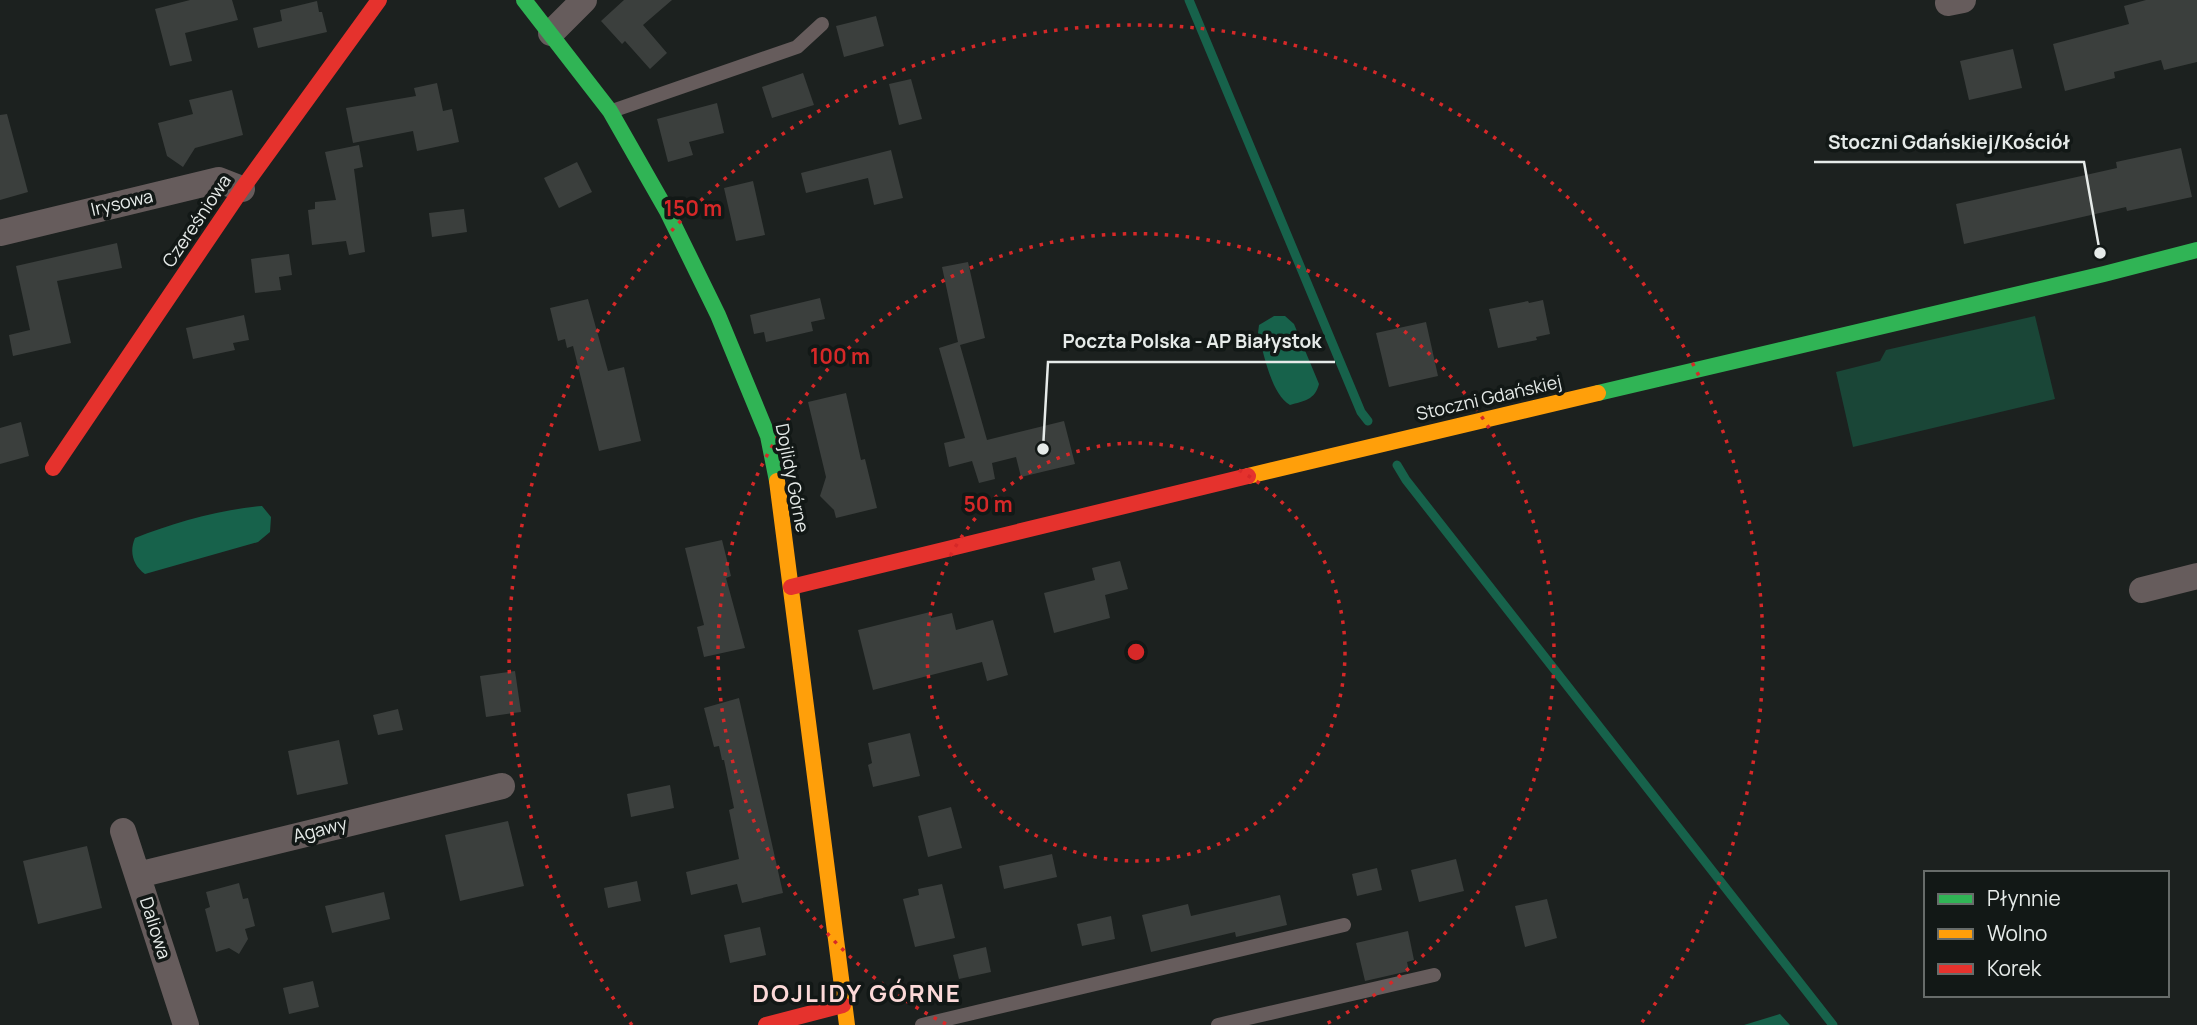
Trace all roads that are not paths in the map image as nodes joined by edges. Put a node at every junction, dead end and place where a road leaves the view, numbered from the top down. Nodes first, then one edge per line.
1 (379, 0) edge
2 (524, 0) edge
3 (584, 0) edge
4 (821, 24) dead end
5 (551, 33) junction
6 (610, 111) junction
7 (242, 189) junction
8 (0, 233) edge
9 (2197, 250) edge
10 (53, 468) dead end
11 (2197, 576) edge
12 (791, 587) junction
13 (2142, 590) dead end
14 (502, 786) dead end
15 (123, 831) dead end
16 (138, 875) junction
17 (1344, 925) dead end
18 (1434, 975) dead end
19 (843, 1005) junction
20 (186, 1025) edge
21 (766, 1025) edge
22 (847, 1025) edge
23 (922, 1025) edge
24 (1218, 1025) edge

1 - 7 street, Czereśniowa
2 - 5 street, Dojlidy Górne
3 - 5 street
4 - 6 lane
5 - 6 street, Dojlidy Górne
6 - 12 street, Dojlidy Górne
7 - 8 street, Irysowa
7 - 10 street, Czereśniowa
9 - 12 street, Stoczni Gdańskiej
11 - 13 street
12 - 19 street, Dojlidy Górne
14 - 16 street, Agawy
15 - 16 street, Daliowa
16 - 20 street, Daliowa
17 - 23 lane
18 - 24 lane
19 - 21 street
19 - 22 street, Dojlidy Górne

